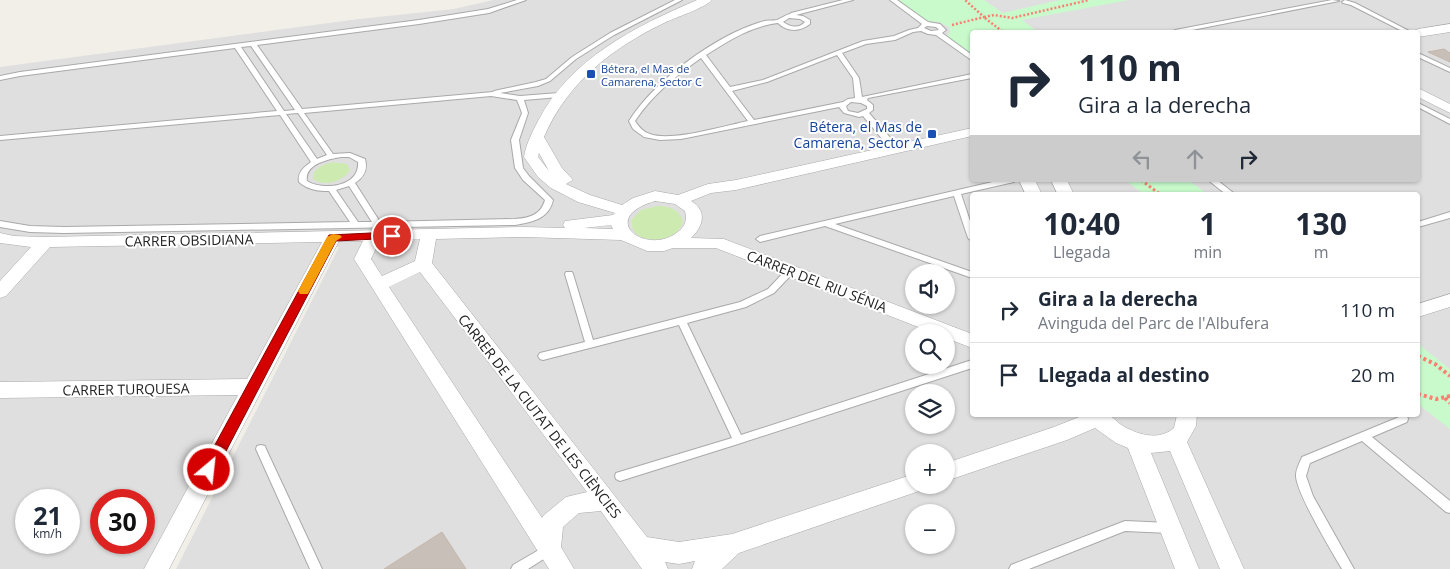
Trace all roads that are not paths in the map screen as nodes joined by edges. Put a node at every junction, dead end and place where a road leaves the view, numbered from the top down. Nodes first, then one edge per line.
1 (523, 0) edge
2 (679, 0) edge
3 (706, 0) edge
4 (850, 0) edge
5 (893, 0) edge
6 (1334, 0) edge
7 (1348, 1) edge
8 (822, 6) junction
9 (790, 16) junction
10 (806, 20) junction
11 (780, 21) junction
12 (924, 27) junction
13 (1450, 28) edge
14 (1185, 30) edge
15 (1404, 30) edge
16 (938, 33) joint
17 (1420, 33) edge
18 (253, 44) junction
19 (237, 46) junction
20 (839, 53) junction
21 (702, 55) junction
22 (1420, 56) edge
23 (970, 57) edge
24 (1450, 70) edge
25 (970, 76) edge
26 (0, 78) edge
27 (727, 90) junction
28 (1420, 93) edge
29 (491, 94) junction
30 (559, 96) junction
31 (520, 98) junction
32 (861, 100) junction
33 (843, 104) junction
34 (1420, 106) edge
35 (1450, 109) edge
36 (300, 111) junction
37 (281, 112) junction
38 (866, 113) junction
39 (752, 122) junction
40 (1450, 122) edge
41 (970, 132) edge
42 (537, 137) junction
43 (0, 138) edge
44 (896, 150) junction
45 (331, 156) junction
46 (315, 162) junction
47 (1003, 182) edge
48 (1215, 182) edge
49 (351, 183) junction
50 (736, 185) junction
51 (332, 189) junction
52 (1228, 192) edge
53 (957, 193) junction
54 (584, 200) junction
55 (679, 200) junction
56 (626, 210) junction
57 (1450, 215) edge
58 (695, 216) junction
59 (0, 224) edge
60 (827, 224) junction
61 (1420, 224) edge
62 (356, 225) junction
63 (563, 226) junction
64 (375, 230) junction
65 (524, 232) junction
66 (970, 232) edge
67 (429, 235) junction
68 (624, 235) junction
69 (333, 237) junction
70 (0, 238) edge
71 (760, 239) dead end
72 (45, 242) junction
73 (673, 243) junction
74 (718, 243) junction
75 (423, 264) junction
76 (790, 271) junction
77 (570, 274) dead end
78 (970, 275) edge
79 (379, 284) junction
80 (0, 292) edge
81 (1450, 300) edge
82 (1420, 310) edge
83 (682, 321) junction
84 (970, 340) edge
85 (590, 344) junction
86 (543, 356) dead end
87 (970, 365) edge
88 (253, 387) junction
89 (0, 390) edge
90 (1095, 417) edge
91 (1098, 417) edge
92 (1187, 417) edge
93 (1403, 419) dead end
94 (1363, 436) junction
95 (1176, 439) junction
96 (738, 440) junction
97 (1136, 441) junction
98 (261, 448) dead end
99 (955, 469) edge
100 (620, 476) dead end
101 (905, 486) edge
102 (606, 500) junction
103 (1450, 508) edge
104 (1171, 528) junction
105 (732, 545) junction
106 (640, 547) junction
107 (549, 549) junction
108 (156, 569) edge
109 (316, 569) edge
110 (517, 569) edge
111 (562, 569) edge
112 (656, 569) edge
113 (704, 569) edge
114 (1015, 569) edge
115 (1187, 569) edge
116 (1232, 569) edge
117 (1348, 569) edge

1 - 18 lane
2 - 29 lane
3 - 30 street
4 - 8 lane
5 - 12 lane
6 - 7 lane
6 - 14 lane
7 - 15 lane
8 - 9 lane
8 - 10 lane
9 - 10 lane
9 - 11 lane
10 - 11 lane
11 - 21 lane
12 - 16 lane
12 - 20 lane
13 - 17 street
16 - 23 lane
18 - 19 lane
18 - 36 lane
19 - 26 lane
19 - 37 lane
20 - 27 lane
20 - 32 lane
21 - 27 lane
21 - 39 lane
22 - 24 lane
25 - 32 lane
27 - 39 lane
28 - 35 street
29 - 31 lane
29 - 36 lane
30 - 31 lane
30 - 42 street
31 - 64 lane
32 - 33 lane
32 - 38 lane
33 - 38 lane
33 - 39 lane
34 - 40 lane
36 - 37 lane
36 - 45 lane
37 - 43 lane
37 - 46 lane
38 - 44 lane
41 - 44 street
42 - 54 street
42 - 56 street
44 - 50 street
45 - 46 lane
45 - 49 lane
46 - 51 lane
47 - 53 lane
48 - 52 lane
49 - 51 lane
49 - 64 lane
50 - 55 street
50 - 58 street
51 - 62 lane
53 - 60 lane
53 - 66 lane
54 - 56 street
54 - 63 street
55 - 56 street
55 - 58 street
56 - 63 street
56 - 68 street
57 - 61 lane
58 - 73 street
58 - 74 street, CARRER DEL RIU SÉNIA
59 - 62 lane
60 - 71 lane
60 - 78 lane
62 - 64 lane
63 - 65 street
64 - 67 street, CARRER OBSIDIANA
64 - 69 street, CARRER OBSIDIANA
64 - 79 street
65 - 67 street, CARRER OBSIDIANA
65 - 68 street
67 - 75 street
68 - 73 street
69 - 72 street, CARRER OBSIDIANA
69 - 88 street
70 - 72 street, CARRER OBSIDIANA
72 - 80 street
73 - 74 street, CARRER DEL RIU SÉNIA
74 - 76 street, CARRER DEL RIU SÉNIA
75 - 79 street
75 - 102 street, CARRER DE LA CIUTAT DE LES CIÈNCIES
76 - 83 lane
76 - 84 street, CARRER DEL RIU SÉNIA
77 - 85 lane
79 - 107 street
81 - 82 street
83 - 85 lane
83 - 96 lane
85 - 86 lane
87 - 96 lane
88 - 89 street, CARRER TURQUESA
88 - 108 street
90 - 99 street
91 - 97 street
92 - 95 street
93 - 94 lane
94 - 103 lane
94 - 117 lane
95 - 97 street
95 - 116 street
96 - 100 lane
97 - 104 street
98 - 109 lane
101 - 105 street
102 - 106 street, CARRER DE LA CIUTAT DE LES CIÈNCIES
102 - 107 street
104 - 114 lane
104 - 115 street
105 - 106 street
105 - 113 street
106 - 112 street, CARRER DE LA CIUTAT DE LES CIÈNCIES
107 - 110 lane
107 - 111 street

